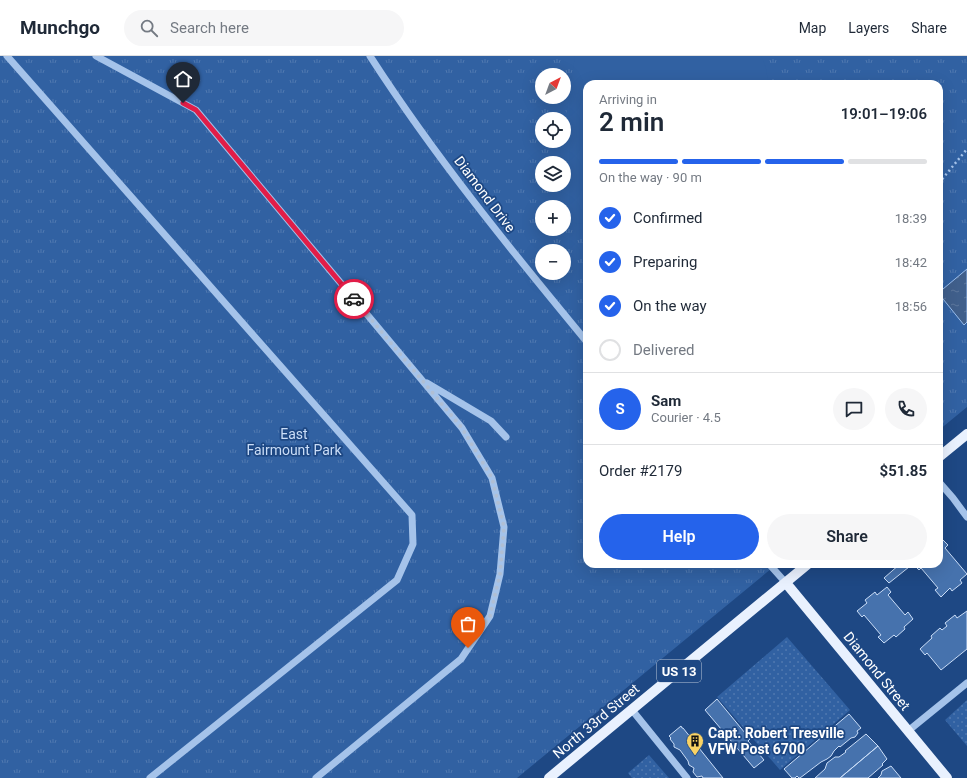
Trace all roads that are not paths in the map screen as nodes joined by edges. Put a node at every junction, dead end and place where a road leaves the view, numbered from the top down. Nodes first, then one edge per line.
1 (7, 56) edge
2 (96, 56) edge
3 (370, 56) edge
4 (583, 337) edge
5 (422, 380) junction
6 (967, 434) edge
7 (506, 437) dead end
8 (943, 454) edge
9 (943, 486) edge
10 (967, 517) edge
11 (773, 568) edge
12 (803, 568) edge
13 (786, 583) junction
14 (967, 683) edge
15 (632, 710) junction
16 (908, 731) junction
17 (150, 778) edge
18 (316, 778) edge
19 (549, 778) edge
20 (687, 778) edge
21 (946, 778) edge

1 - 17 street
2 - 5 street
3 - 4 street, Diamond Drive
5 - 7 street
5 - 18 street
6 - 8 main road
9 - 10 street
11 - 13 street
12 - 13 main road, North 33rd Street / US 13
13 - 15 main road, North 33rd Street / US 13
13 - 16 main road, Diamond Street
14 - 16 street
15 - 19 main road, North 33rd Street / US 13
15 - 20 street
16 - 21 main road, Diamond Street

